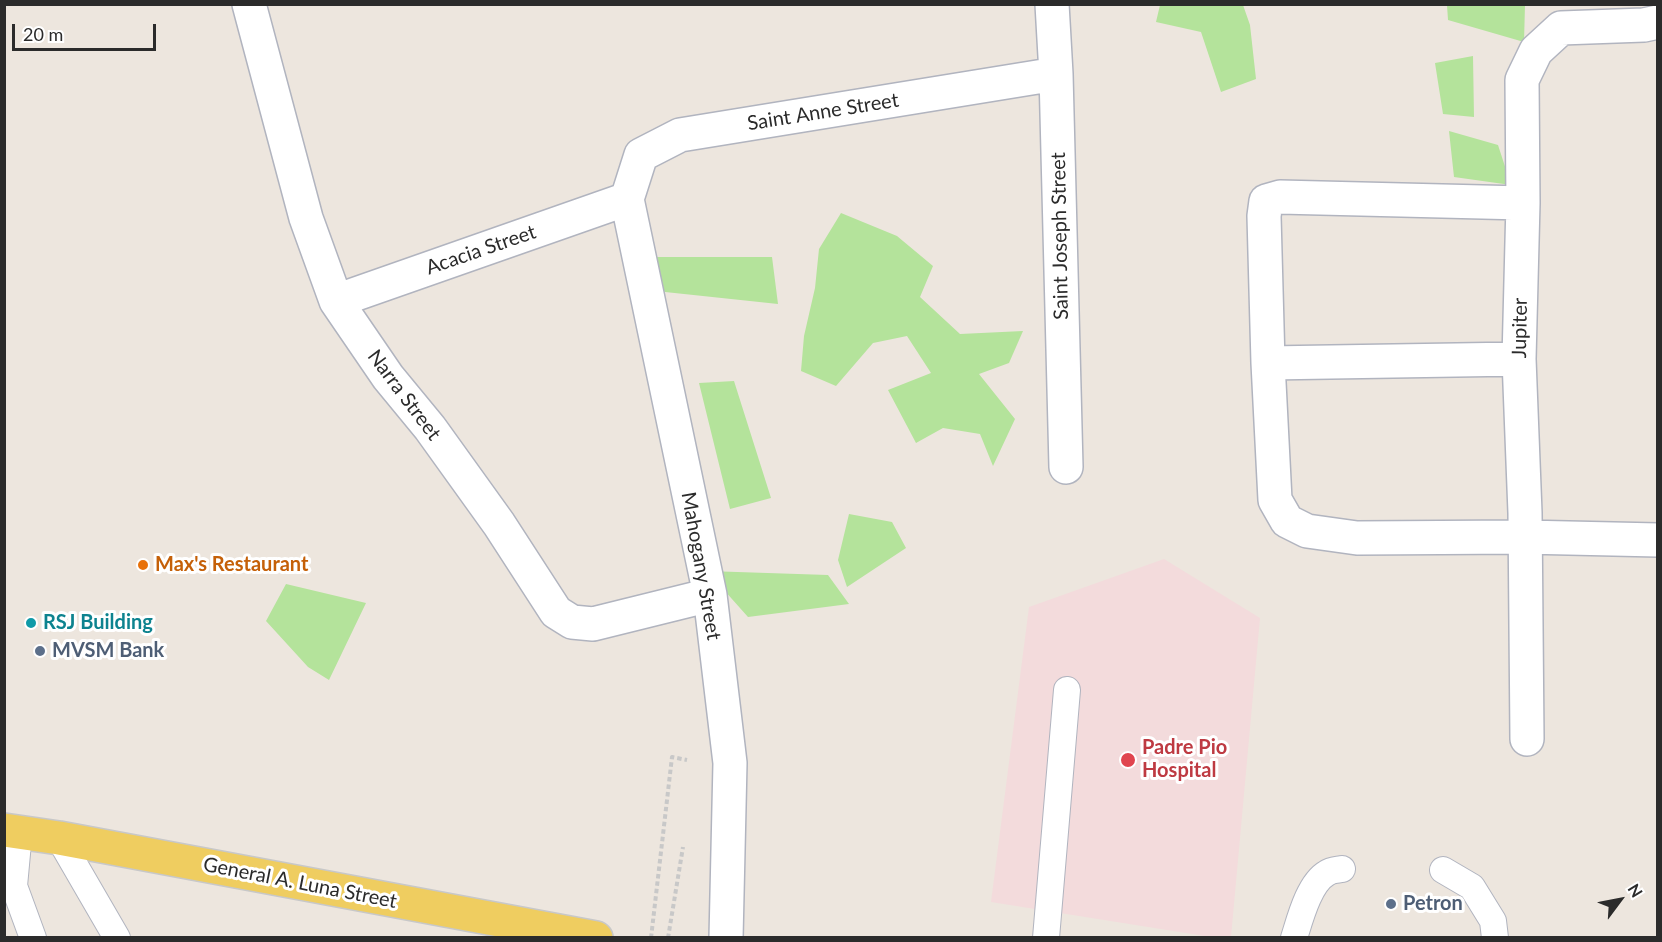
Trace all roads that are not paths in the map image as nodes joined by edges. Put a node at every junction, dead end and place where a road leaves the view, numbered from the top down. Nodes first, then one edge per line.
1 (249, 4) edge
2 (1052, 4) edge
3 (1658, 22) edge
4 (1056, 74) junction
5 (627, 200) junction
6 (1523, 203) junction
7 (336, 301) junction
8 (1519, 359) junction
9 (1268, 363) junction
10 (1066, 467) dead end
11 (1524, 537) junction
12 (1658, 540) edge
13 (710, 595) junction
14 (1067, 690) dead end
15 (1527, 739) dead end
16 (12, 831) edge
17 (59, 838) junction
18 (1342, 869) dead end
19 (1443, 870) dead end
20 (33, 938) edge
21 (117, 938) edge
22 (596, 938) edge
23 (726, 938) edge
24 (1046, 938) edge
25 (1294, 938) edge
26 (1495, 938) edge

1 - 7 street, Narra Street
2 - 4 street, Saint Joseph Street
3 - 6 street, Jupiter
4 - 5 street, Saint Anne Street
4 - 10 street, Saint Joseph Street
5 - 7 street, Acacia Street
5 - 13 street, Mahogany Street
6 - 8 street, Jupiter
6 - 9 street
7 - 13 street, Narra Street
8 - 9 street
8 - 11 street, Jupiter
9 - 11 street
11 - 12 street
11 - 15 street, Jupiter
13 - 23 street, Mahogany Street
14 - 24 lane
16 - 17 main road, General A. Luna Street
16 - 20 lane
17 - 21 lane
17 - 22 main road, General A. Luna Street
18 - 25 lane
19 - 26 lane

